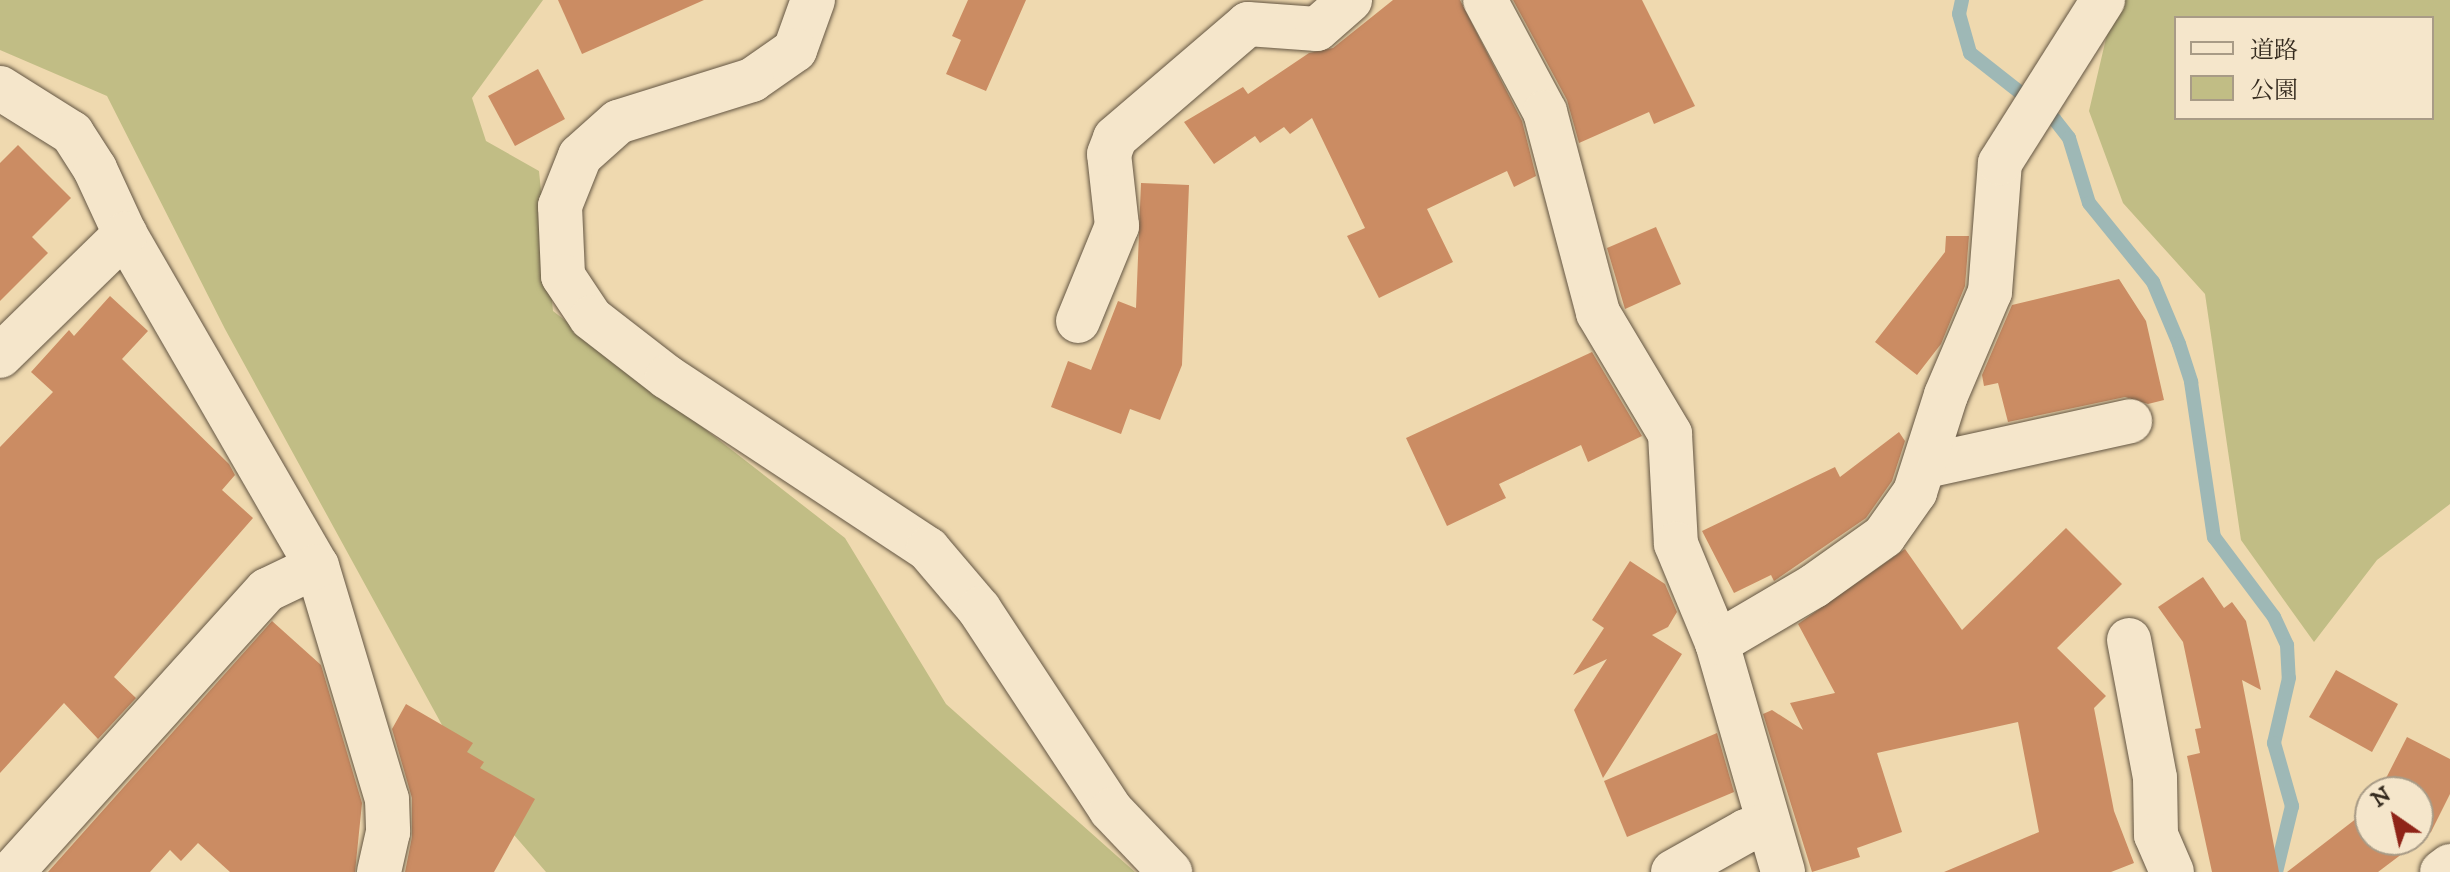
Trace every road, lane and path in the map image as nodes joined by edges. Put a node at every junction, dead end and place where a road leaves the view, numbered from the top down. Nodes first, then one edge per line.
1 (813, 0) edge
2 (1350, 0) edge
3 (1485, 0) edge
4 (2103, 0) edge
5 (0, 88) edge
6 (125, 234) junction
7 (1078, 321) dead end
8 (0, 356) edge
9 (2130, 421) dead end
10 (1926, 466) junction
11 (317, 566) junction
12 (2129, 640) dead end
13 (1717, 643) junction
14 (1768, 825) junction
15 (2450, 866) edge
16 (12, 872) edge
17 (379, 872) edge
18 (1170, 872) edge
19 (1673, 872) edge
20 (1783, 872) edge
21 (2172, 872) edge
22 (2442, 872) edge

1 - 18 street
2 - 7 street
3 - 13 street
4 - 10 street
5 - 6 street
6 - 8 street
6 - 11 street
9 - 10 street
10 - 13 street
11 - 16 street
11 - 17 street
12 - 21 street
13 - 14 street
14 - 19 street
14 - 20 street
15 - 22 street

